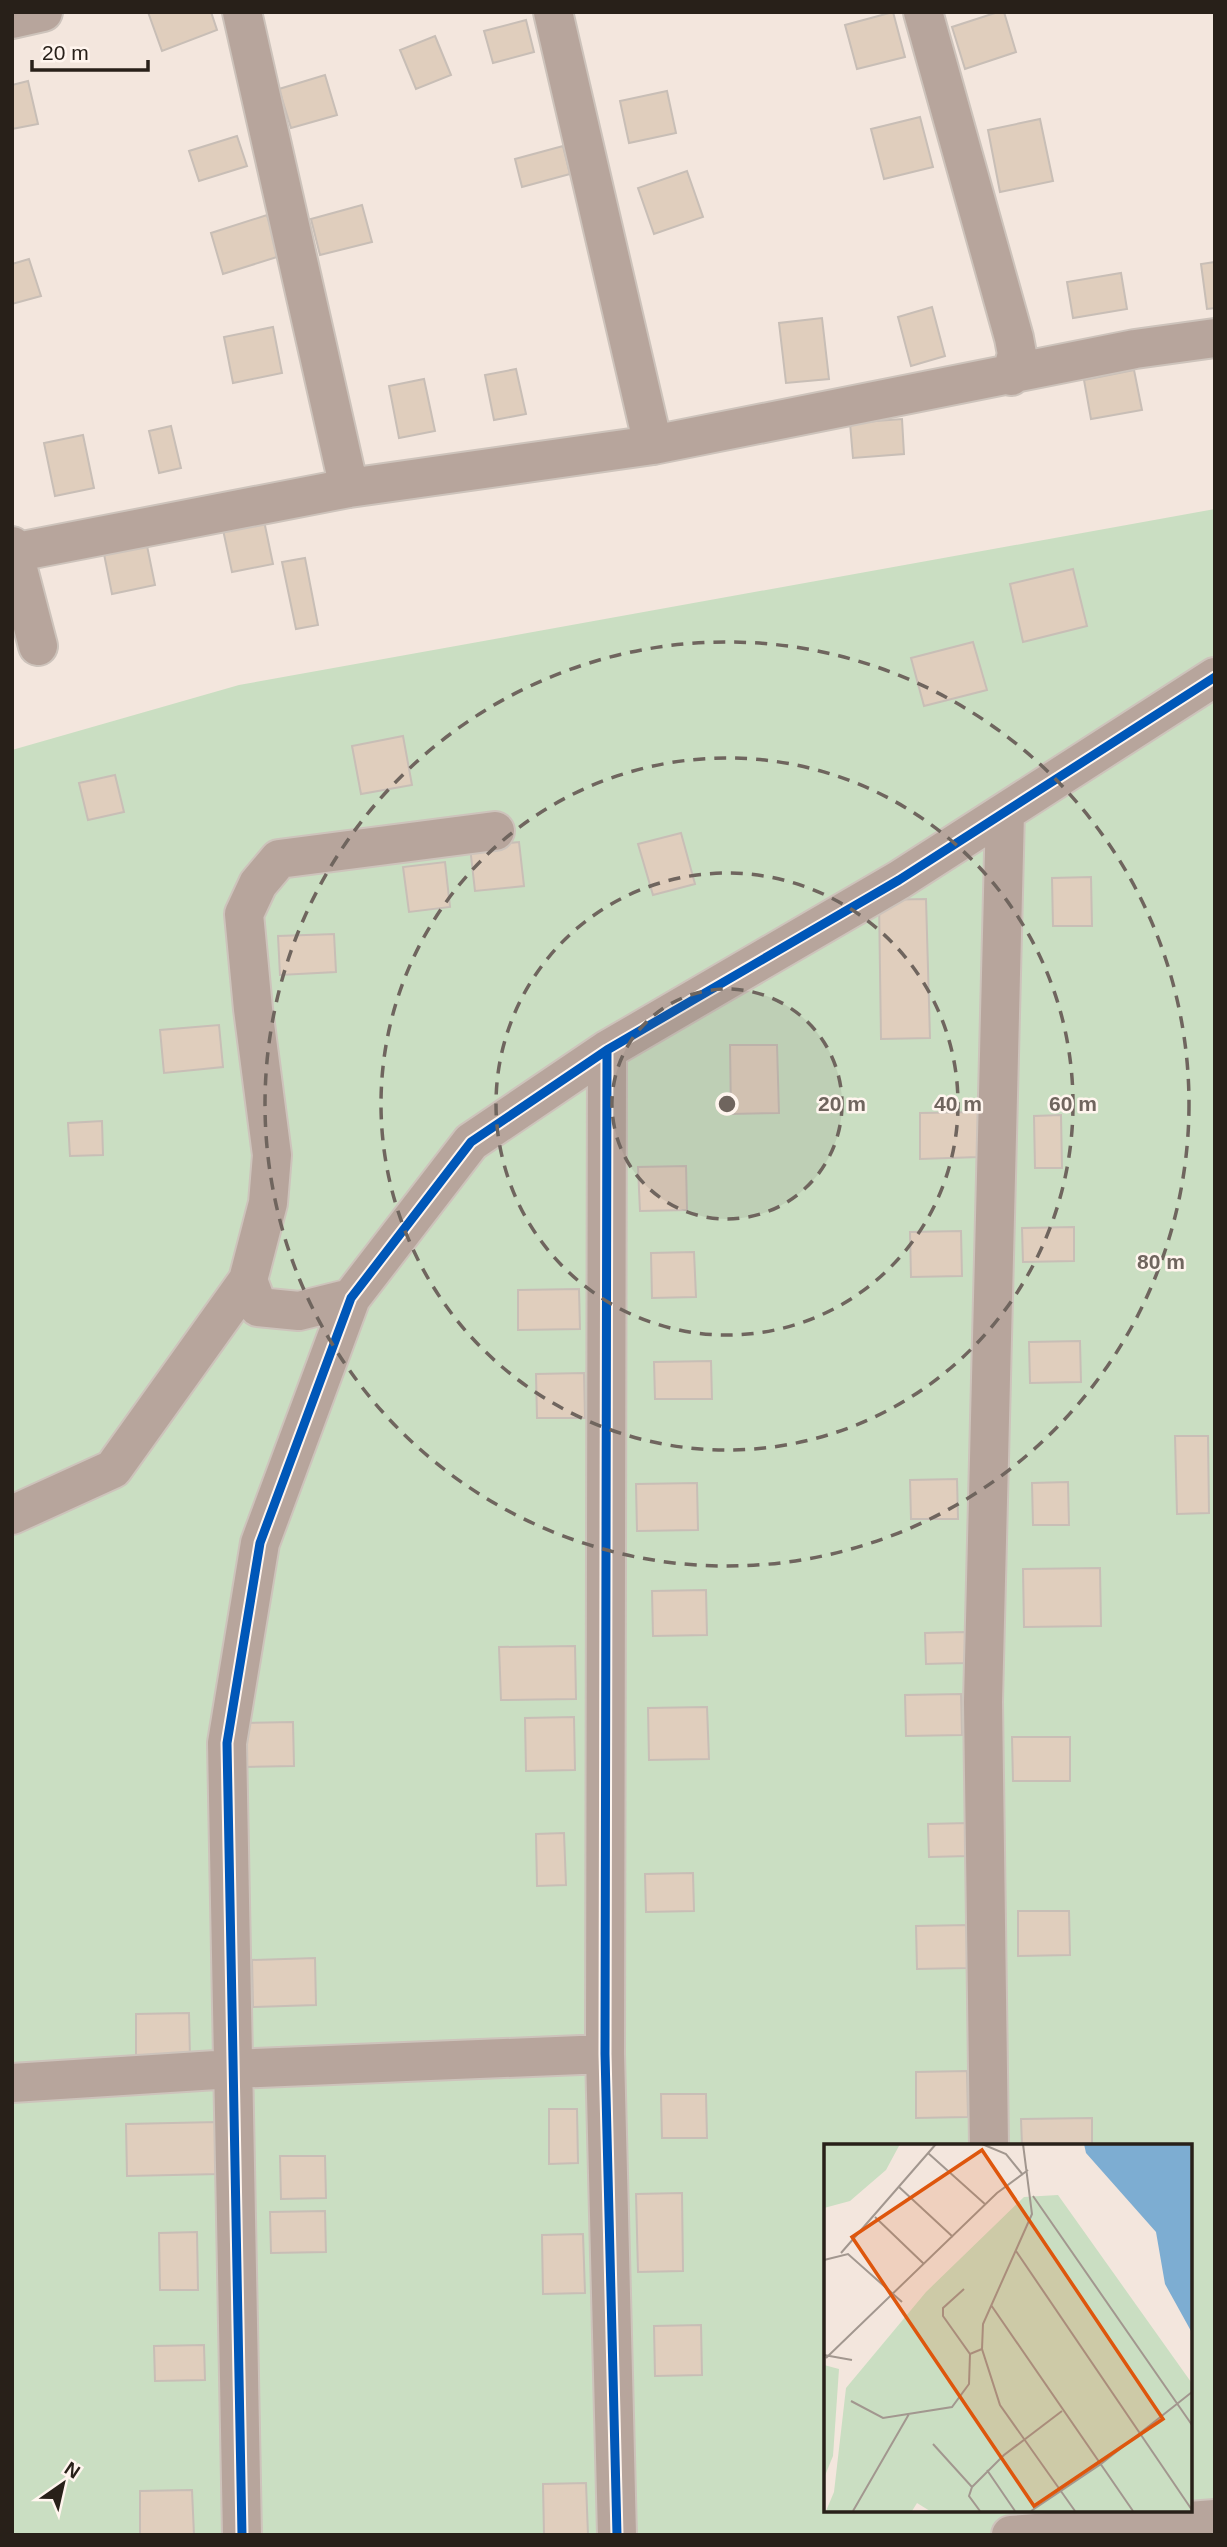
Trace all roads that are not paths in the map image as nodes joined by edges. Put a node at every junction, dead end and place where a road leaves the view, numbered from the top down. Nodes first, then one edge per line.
1 (43, 12) edge
2 (242, 12) edge
3 (553, 12) edge
4 (923, 12) edge
5 (12, 19) edge
6 (1215, 338) edge
7 (1011, 376) junction
8 (653, 445) junction
9 (349, 488) junction
10 (13, 550) edge
11 (38, 646) dead end
12 (1215, 677) edge
13 (1005, 812) junction
14 (495, 831) dead end
15 (607, 1049) junction
16 (248, 1280) junction
17 (351, 1298) junction
18 (12, 1515) edge
19 (605, 2054) junction
20 (232, 2069) junction
21 (12, 2083) edge
22 (989, 2144) edge
23 (995, 2512) edge
24 (1215, 2519) edge
25 (242, 2535) edge
26 (617, 2535) edge
27 (996, 2535) edge
28 (1011, 2535) edge

1 - 5 street
2 - 9 street
3 - 8 street
4 - 7 street
6 - 7 street
7 - 8 street
8 - 9 street
9 - 10 street
10 - 11 street
12 - 13 street
13 - 15 street
13 - 22 street
14 - 16 street
15 - 17 street
15 - 19 street
16 - 17 street
16 - 18 street
17 - 20 street
19 - 20 street
19 - 26 street
20 - 21 street
20 - 25 street
23 - 27 street
24 - 28 street

